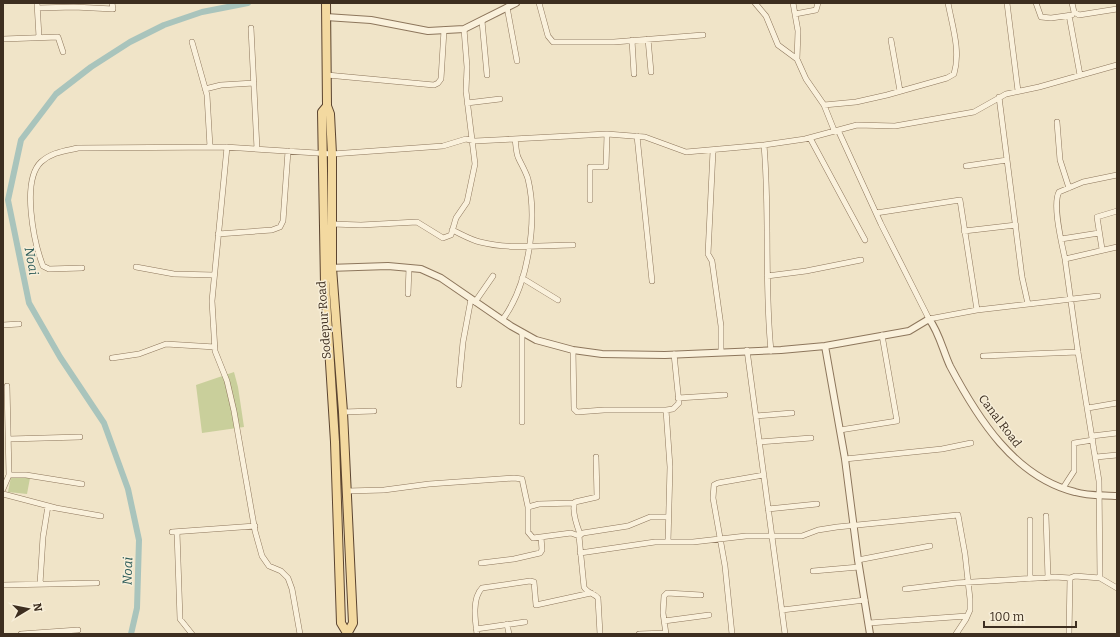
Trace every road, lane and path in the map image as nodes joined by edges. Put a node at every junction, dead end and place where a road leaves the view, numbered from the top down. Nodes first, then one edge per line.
1 (112, 3) edge
2 (516, 3) edge
3 (539, 3) edge
4 (755, 3) edge
5 (793, 3) edge
6 (818, 3) edge
7 (948, 3) edge
8 (1007, 3) edge
9 (1036, 3) edge
10 (1072, 3) edge
11 (73, 5) edge
12 (37, 6) edge
13 (507, 7) junction
14 (1117, 9) edge
15 (326, 10) edge
16 (795, 14) junction
17 (1076, 14) junction
18 (1069, 15) junction
19 (482, 22) junction
20 (251, 28) dead end
21 (464, 29) junction
22 (444, 30) junction
23 (703, 35) dead end
24 (39, 37) junction
25 (3, 39) edge
26 (648, 39) junction
27 (632, 40) junction
28 (891, 40) dead end
29 (192, 42) dead end
30 (63, 52) dead end
31 (797, 59) junction
32 (516, 61) dead end
33 (1117, 65) edge
34 (651, 72) dead end
35 (634, 74) dead end
36 (327, 75) junction
37 (486, 75) dead end
38 (1080, 75) junction
39 (254, 83) junction
40 (206, 89) junction
41 (900, 91) junction
42 (1018, 91) junction
43 (999, 97) junction
44 (500, 99) dead end
45 (467, 103) junction
46 (824, 106) junction
47 (1057, 122) dead end
48 (836, 130) junction
49 (607, 134) junction
50 (637, 136) junction
51 (810, 138) junction
52 (515, 139) junction
53 (472, 140) junction
54 (764, 145) junction
55 (210, 147) junction
56 (227, 147) junction
57 (257, 149) junction
58 (288, 151) junction
59 (713, 151) junction
60 (328, 153) junction
61 (1007, 160) junction
62 (966, 166) dead end
63 (1117, 175) edge
64 (1069, 188) junction
65 (590, 200) dead end
66 (1117, 211) edge
67 (876, 213) junction
68 (332, 224) junction
69 (1016, 225) junction
70 (452, 230) junction
71 (964, 231) junction
72 (1099, 233) junction
73 (218, 234) junction
74 (1061, 239) junction
75 (864, 240) dead end
76 (573, 245) dead end
77 (528, 247) junction
78 (1117, 247) edge
79 (1102, 250) junction
80 (1065, 259) junction
81 (861, 260) dead end
82 (136, 267) dead end
83 (82, 268) dead end
84 (328, 268) junction
85 (410, 268) junction
86 (214, 275) junction
87 (493, 276) dead end
88 (767, 276) junction
89 (522, 278) junction
90 (652, 282) dead end
91 (408, 294) dead end
92 (1098, 296) dead end
93 (1070, 299) junction
94 (473, 300) junction
95 (558, 300) dead end
96 (1028, 304) junction
97 (977, 310) junction
98 (503, 319) junction
99 (929, 319) junction
100 (19, 324) dead end
101 (3, 325) edge
102 (522, 333) junction
103 (882, 335) junction
104 (825, 346) junction
105 (215, 347) junction
106 (573, 350) junction
107 (747, 350) junction
108 (771, 351) junction
109 (721, 352) junction
110 (1078, 352) junction
111 (674, 354) junction
112 (983, 356) dead end
113 (112, 358) dead end
114 (459, 385) dead end
115 (7, 386) dead end
116 (725, 395) dead end
117 (678, 398) junction
118 (1117, 402) edge
119 (1088, 408) junction
120 (666, 410) junction
121 (343, 412) junction
122 (374, 412) dead end
123 (792, 412) dead end
124 (756, 416) junction
125 (522, 422) dead end
126 (840, 430) junction
127 (1117, 433) edge
128 (80, 437) dead end
129 (811, 438) dead end
130 (1093, 438) junction
131 (9, 439) junction
132 (759, 442) junction
133 (971, 443) dead end
134 (1117, 455) edge
135 (596, 457) dead end
136 (1096, 457) junction
137 (845, 459) junction
138 (9, 475) junction
139 (764, 475) junction
140 (82, 484) dead end
141 (1063, 488) junction
142 (3, 489) edge
143 (347, 491) junction
144 (3, 494) edge
145 (1117, 496) edge
146 (1100, 497) junction
147 (574, 503) junction
148 (817, 504) dead end
149 (48, 506) junction
150 (528, 507) junction
151 (768, 509) junction
152 (101, 516) dead end
153 (1046, 516) dead end
154 (667, 517) junction
155 (1030, 520) dead end
156 (255, 526) junction
157 (855, 526) junction
158 (580, 535) junction
159 (772, 536) junction
160 (541, 537) junction
161 (720, 538) junction
162 (668, 542) junction
163 (930, 546) dead end
164 (580, 553) junction
165 (482, 563) dead end
166 (858, 564) junction
167 (813, 571) dead end
168 (1048, 578) junction
169 (1070, 578) junction
170 (1100, 578) junction
171 (1030, 579) junction
172 (968, 582) junction
173 (97, 583) dead end
174 (40, 584) junction
175 (3, 585) edge
176 (906, 588) dead end
177 (1117, 588) edge
178 (591, 593) junction
179 (701, 595) dead end
180 (865, 600) junction
181 (782, 610) junction
182 (709, 615) dead end
183 (967, 616) junction
184 (664, 621) junction
185 (525, 622) dead end
186 (868, 623) junction
187 (507, 624) junction
188 (78, 630) dead end
189 (476, 632) edge
190 (666, 633) edge
191 (21, 634) edge
192 (192, 634) edge
193 (300, 634) edge
194 (347, 634) edge
195 (509, 634) edge
196 (600, 634) edge
197 (639, 634) edge
198 (732, 634) edge
199 (785, 634) edge
200 (870, 634) edge
201 (956, 634) edge
202 (1069, 634) edge

1 - 11 street
2 - 13 street
3 - 27 street
4 - 31 street
5 - 16 street
6 - 16 street
7 - 41 street
8 - 42 street
9 - 18 street
10 - 17 street
11 - 12 street
12 - 24 street
13 - 19 street
13 - 32 street
14 - 17 street
15 - 22 street
15 - 36 main road, Sodepur Road
16 - 31 street
17 - 18 street
18 - 38 street
19 - 21 street
19 - 37 street
20 - 39 street
21 - 22 street
21 - 45 street
22 - 36 street
23 - 26 street
24 - 25 street
24 - 30 street
26 - 27 street
26 - 34 street
27 - 35 street
28 - 41 street
29 - 40 street
31 - 46 street, Canal Road
33 - 38 street
36 - 60 main road, Sodepur Road
38 - 42 street
39 - 40 street
39 - 57 street
40 - 55 street
41 - 46 street
42 - 43 street
43 - 48 street
43 - 61 street
44 - 45 street
45 - 53 street
46 - 48 street, Canal Road
47 - 64 street
48 - 51 street
48 - 67 street, Canal Road
49 - 50 street
49 - 52 street
49 - 65 street
50 - 59 street
50 - 90 street
51 - 54 street
51 - 75 street
52 - 53 street
52 - 77 street
53 - 60 street
53 - 70 street
54 - 59 street
54 - 88 street
55 - 56 street
55 - 83 street
56 - 57 street
56 - 73 street
57 - 58 street
58 - 60 street
58 - 73 street
59 - 109 street
60 - 68 main road, Sodepur Road
60 - 84 main road
61 - 62 street
61 - 69 street
63 - 64 street
64 - 74 street
66 - 72 street
67 - 71 street
67 - 99 street, Canal Road
68 - 70 street
68 - 84 main road, Sodepur Road
69 - 71 street
69 - 96 street
70 - 77 street
71 - 97 street
72 - 74 street
72 - 79 street
73 - 86 street
74 - 80 street
76 - 77 street
77 - 89 street
78 - 79 street
79 - 80 street
80 - 93 street
81 - 88 street
82 - 86 street
84 - 85 street
84 - 121 main road, Sodepur Road
84 - 194 main road
85 - 91 street
85 - 94 street
86 - 105 street
87 - 94 street
88 - 108 street
89 - 95 street
89 - 98 street
92 - 93 street
93 - 96 street
93 - 110 street
94 - 98 street
94 - 114 street
96 - 97 street
97 - 99 street
98 - 102 street
99 - 103 street
99 - 141 street, Canal Road
100 - 101 street
102 - 106 street
102 - 125 street
103 - 104 street
103 - 126 street
104 - 108 street
104 - 126 street
105 - 113 street
105 - 156 street
106 - 111 street
106 - 120 street
107 - 108 street
107 - 109 street
107 - 124 street
109 - 111 street
110 - 112 street
110 - 119 street
111 - 117 street
115 - 131 street
116 - 117 street
117 - 120 street
118 - 119 street
119 - 130 street
120 - 154 street
121 - 122 street
121 - 143 main road, Sodepur Road
123 - 124 street
124 - 132 street
126 - 137 street
127 - 130 street
128 - 131 street
129 - 132 street
130 - 136 street
130 - 141 street
131 - 138 street
132 - 139 street
133 - 137 street
134 - 136 street
135 - 147 street
136 - 146 street
137 - 157 street
138 - 140 street
138 - 142 street
139 - 151 street
139 - 161 street
141 - 146 street, Canal Road
143 - 150 street
143 - 194 main road, Sodepur Road
144 - 149 street
145 - 146 street, Canal Road
146 - 170 street
147 - 150 street
147 - 158 street
148 - 151 street
149 - 152 street
149 - 174 street
150 - 160 street
151 - 159 street
153 - 168 street
154 - 158 street
154 - 162 street
155 - 171 street
156 - 192 street
156 - 193 street
157 - 159 street
157 - 166 street
157 - 172 street
158 - 160 street
158 - 164 street
159 - 161 street
159 - 181 street
160 - 165 street
161 - 162 street
161 - 198 street
162 - 164 street
163 - 166 street
164 - 178 street
166 - 167 street
166 - 180 street
168 - 169 street
168 - 171 street
169 - 170 street
169 - 202 street
170 - 177 street
171 - 172 street
172 - 176 street
172 - 183 street
173 - 174 street
174 - 175 street
178 - 189 street
178 - 196 street
179 - 184 street
180 - 181 street
180 - 186 street
181 - 199 street
182 - 184 street
183 - 186 street
183 - 201 street
184 - 190 street
185 - 187 street
186 - 200 street
187 - 189 street
187 - 195 street
188 - 191 street
190 - 197 street

